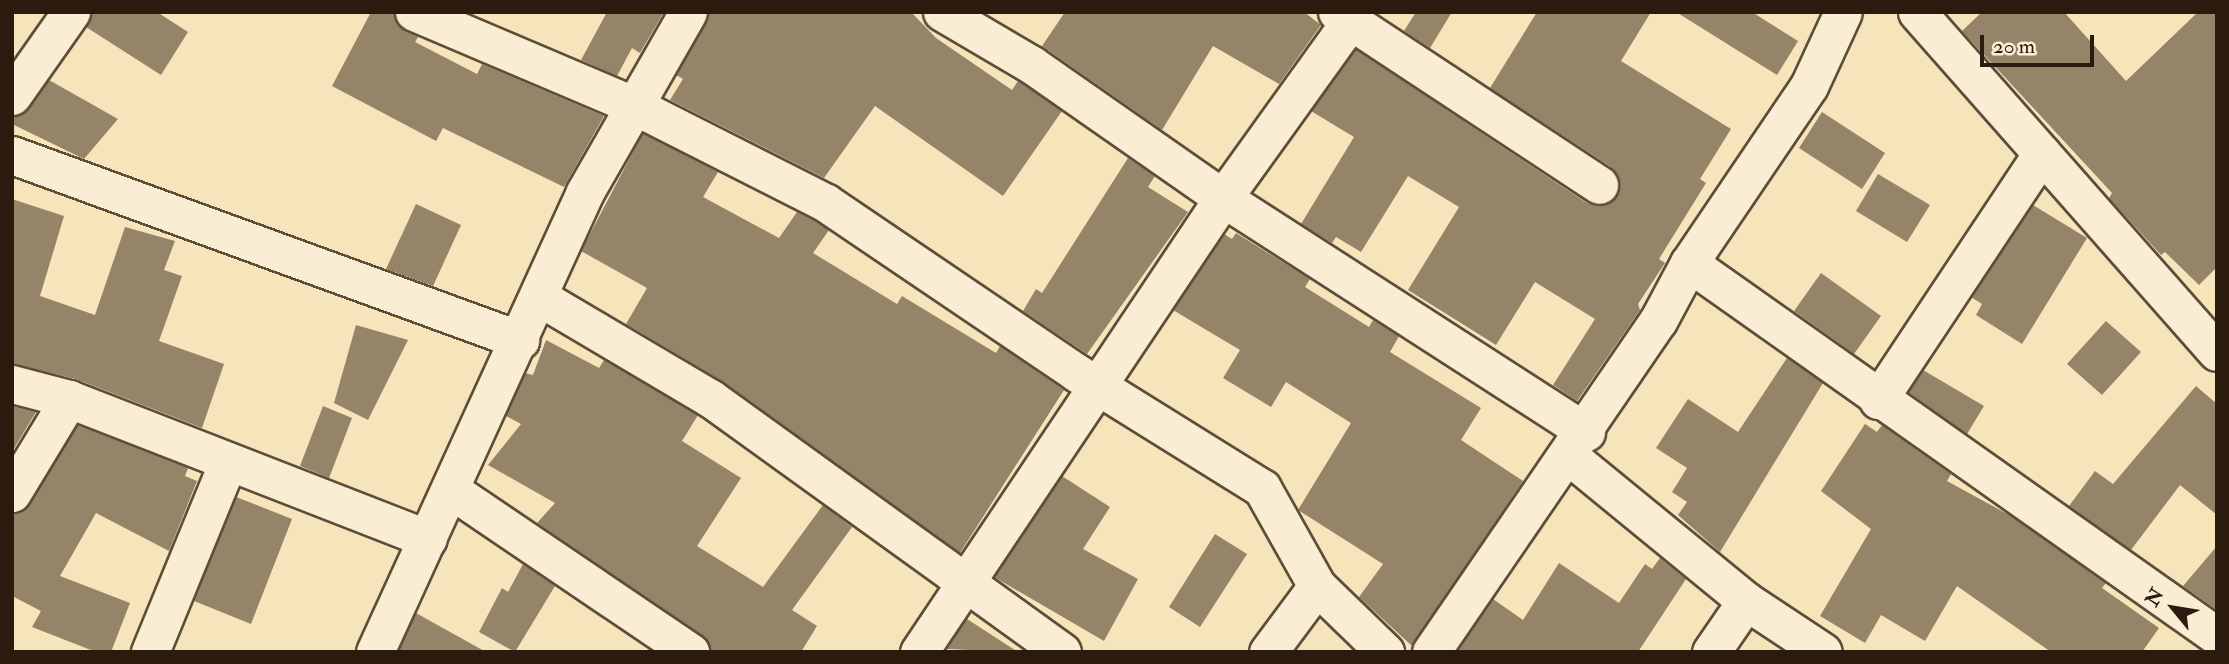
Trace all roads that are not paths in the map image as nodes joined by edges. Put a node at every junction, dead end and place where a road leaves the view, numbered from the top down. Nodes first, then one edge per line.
1 (71, 12) edge
2 (414, 12) edge
3 (688, 12) edge
4 (942, 12) edge
5 (1843, 12) edge
6 (1917, 12) edge
7 (1343, 17) edge
8 (12, 96) edge
9 (633, 105) junction
10 (2042, 153) junction
11 (12, 155) edge
12 (1599, 185) dead end
13 (1223, 198) junction
14 (1689, 263) junction
15 (539, 297) junction
16 (520, 340) junction
17 (2217, 352) edge
18 (12, 384) edge
19 (1098, 386) junction
20 (69, 399) junction
21 (1878, 400) junction
22 (1578, 444) junction
23 (228, 462) junction
24 (451, 491) junction
25 (12, 493) edge
26 (428, 539) junction
27 (968, 584) junction
28 (1317, 586) junction
29 (1746, 601) junction
30 (2217, 636) edge
31 (150, 652) edge
32 (375, 652) edge
33 (690, 652) edge
34 (919, 652) edge
35 (1062, 652) edge
36 (1268, 652) edge
37 (1385, 652) edge
38 (1430, 652) edge
39 (1711, 652) edge
40 (1823, 652) edge

1 - 8 street
2 - 9 street
3 - 9 street
4 - 13 street
5 - 14 street
6 - 10 street
7 - 12 street
7 - 13 street
9 - 15 street
9 - 19 street
10 - 17 street
10 - 21 street
11 - 16 street
13 - 19 street
13 - 22 street
14 - 21 street
14 - 22 street
15 - 16 street
15 - 27 street
16 - 24 street
18 - 20 street
19 - 27 street
19 - 28 street
20 - 23 street
20 - 25 street
21 - 30 street
22 - 29 street
22 - 38 street
23 - 26 street
23 - 31 street
24 - 26 street
24 - 33 street
26 - 32 street
27 - 34 street
27 - 35 street
28 - 36 street
28 - 37 street
29 - 39 street
29 - 40 street

